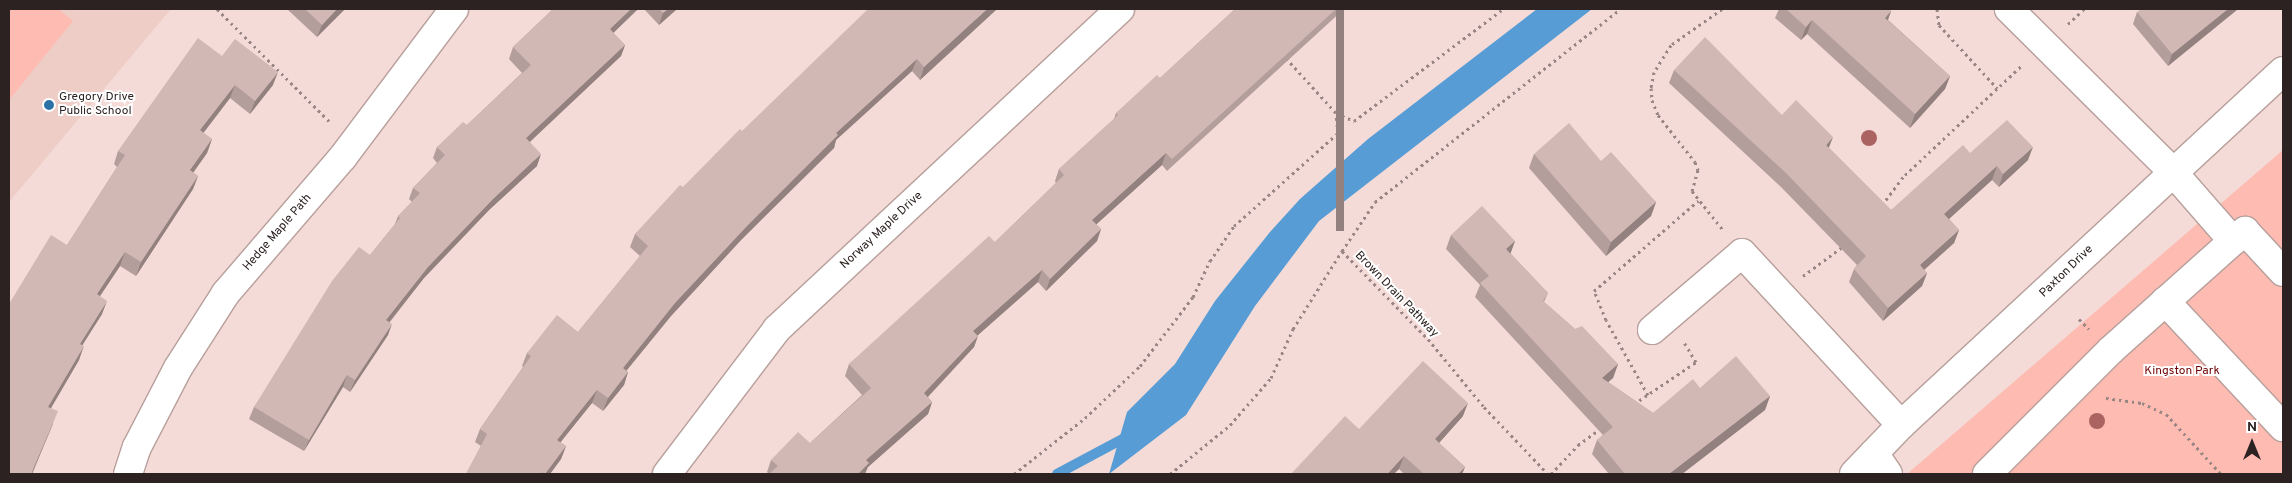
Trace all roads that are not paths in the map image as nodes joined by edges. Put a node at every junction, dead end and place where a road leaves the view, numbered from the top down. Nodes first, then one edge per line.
1 (454, 9) edge
2 (1120, 9) edge
3 (2009, 9) edge
4 (2283, 71) edge
5 (2172, 171) junction
6 (2233, 241) junction
7 (2283, 272) edge
8 (2165, 301) junction
9 (1660, 323) road end
10 (1901, 425) junction
11 (2283, 427) edge
12 (1881, 463) edge
13 (128, 474) edge
14 (667, 474) edge
15 (1854, 474) edge
16 (1987, 474) edge

1 - 13 street, Hedge Maple Path
2 - 14 street, Norway Maple Drive
3 - 5 street
4 - 5 street, Paxton Drive
5 - 6 street
5 - 10 street, Paxton Drive
6 - 7 street
6 - 8 street
8 - 11 street
8 - 16 street
9 - 10 street
10 - 12 street, Paxton Drive
12 - 15 street, Paxton Drive

